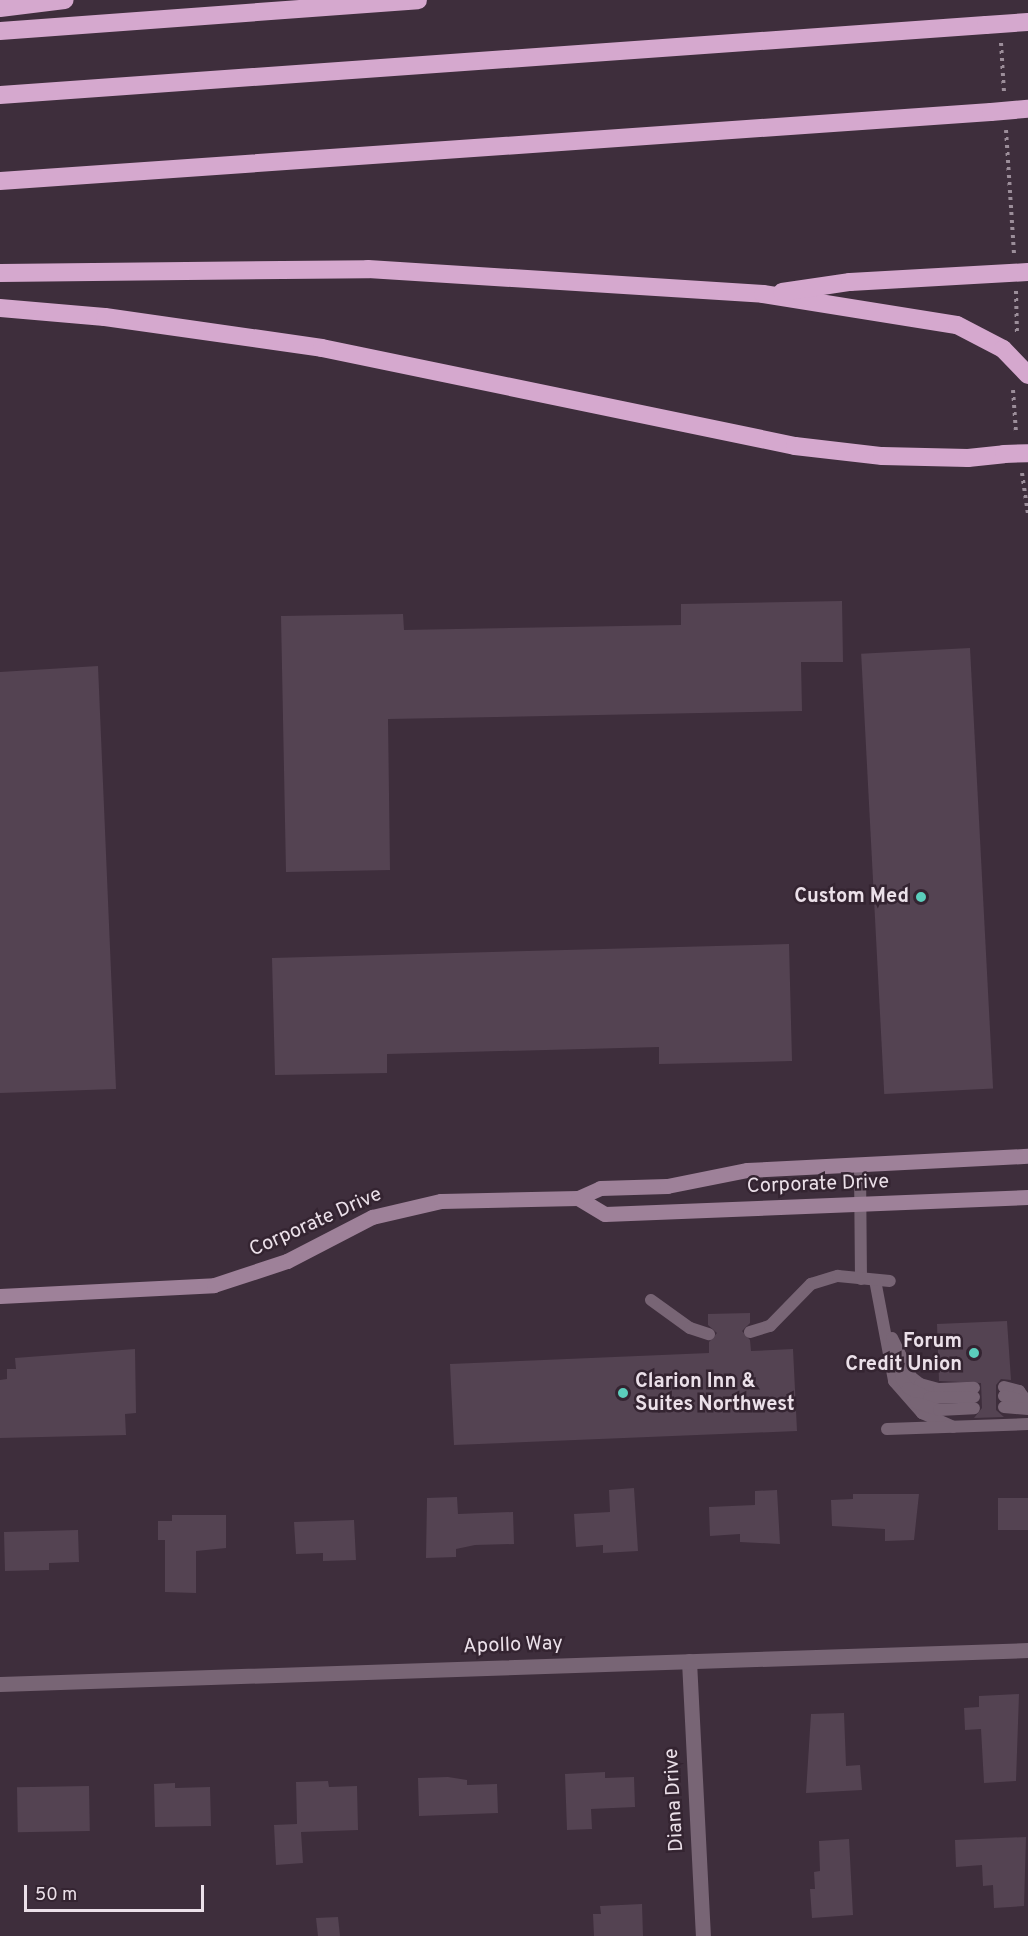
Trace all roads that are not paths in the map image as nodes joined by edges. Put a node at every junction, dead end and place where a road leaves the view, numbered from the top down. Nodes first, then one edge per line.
1 (65, 0) edge
2 (418, 0) edge
3 (0, 8) edge
4 (1028, 22) edge
5 (0, 32) edge
6 (0, 95) edge
7 (1028, 109) edge
8 (0, 181) edge
9 (1028, 272) edge
10 (0, 273) edge
11 (762, 294) junction
12 (0, 308) edge
13 (1028, 375) edge
14 (1028, 453) edge
15 (1028, 1156) edge
16 (860, 1166) junction
17 (1028, 1197) edge
18 (578, 1198) junction
19 (861, 1206) junction
20 (861, 1279) junction
21 (875, 1280) junction
22 (890, 1281) dead end
23 (0, 1296) edge
24 (651, 1300) dead end
25 (885, 1323) junction
26 (750, 1332) dead end
27 (709, 1334) dead end
28 (889, 1349) junction
29 (974, 1398) junction
30 (909, 1400) junction
31 (1028, 1403) edge
32 (1028, 1409) edge
33 (1028, 1424) edge
34 (953, 1427) junction
35 (888, 1429) dead end
36 (1028, 1650) edge
37 (689, 1661) junction
38 (0, 1684) edge
39 (703, 1936) edge

1 - 3 highway
2 - 5 highway
4 - 6 highway, bridge
7 - 8 highway, bridge
9 - 11 highway
10 - 11 highway
11 - 13 highway
12 - 14 highway, bridge
15 - 16 street, Corporate Drive
16 - 18 street, Corporate Drive
16 - 19 lane
17 - 19 street, Corporate Drive
18 - 19 street, Corporate Drive
18 - 23 street, Corporate Drive
19 - 20 lane
20 - 21 lane
20 - 26 lane
21 - 22 lane
21 - 25 lane
24 - 27 lane
25 - 28 lane
25 - 29 lane
28 - 29 lane
28 - 30 lane
29 - 30 lane
30 - 34 lane
31 - 32 lane
33 - 34 lane
34 - 35 lane
36 - 37 street, Apollo Way
37 - 38 street, Apollo Way
37 - 39 street, Diana Drive

